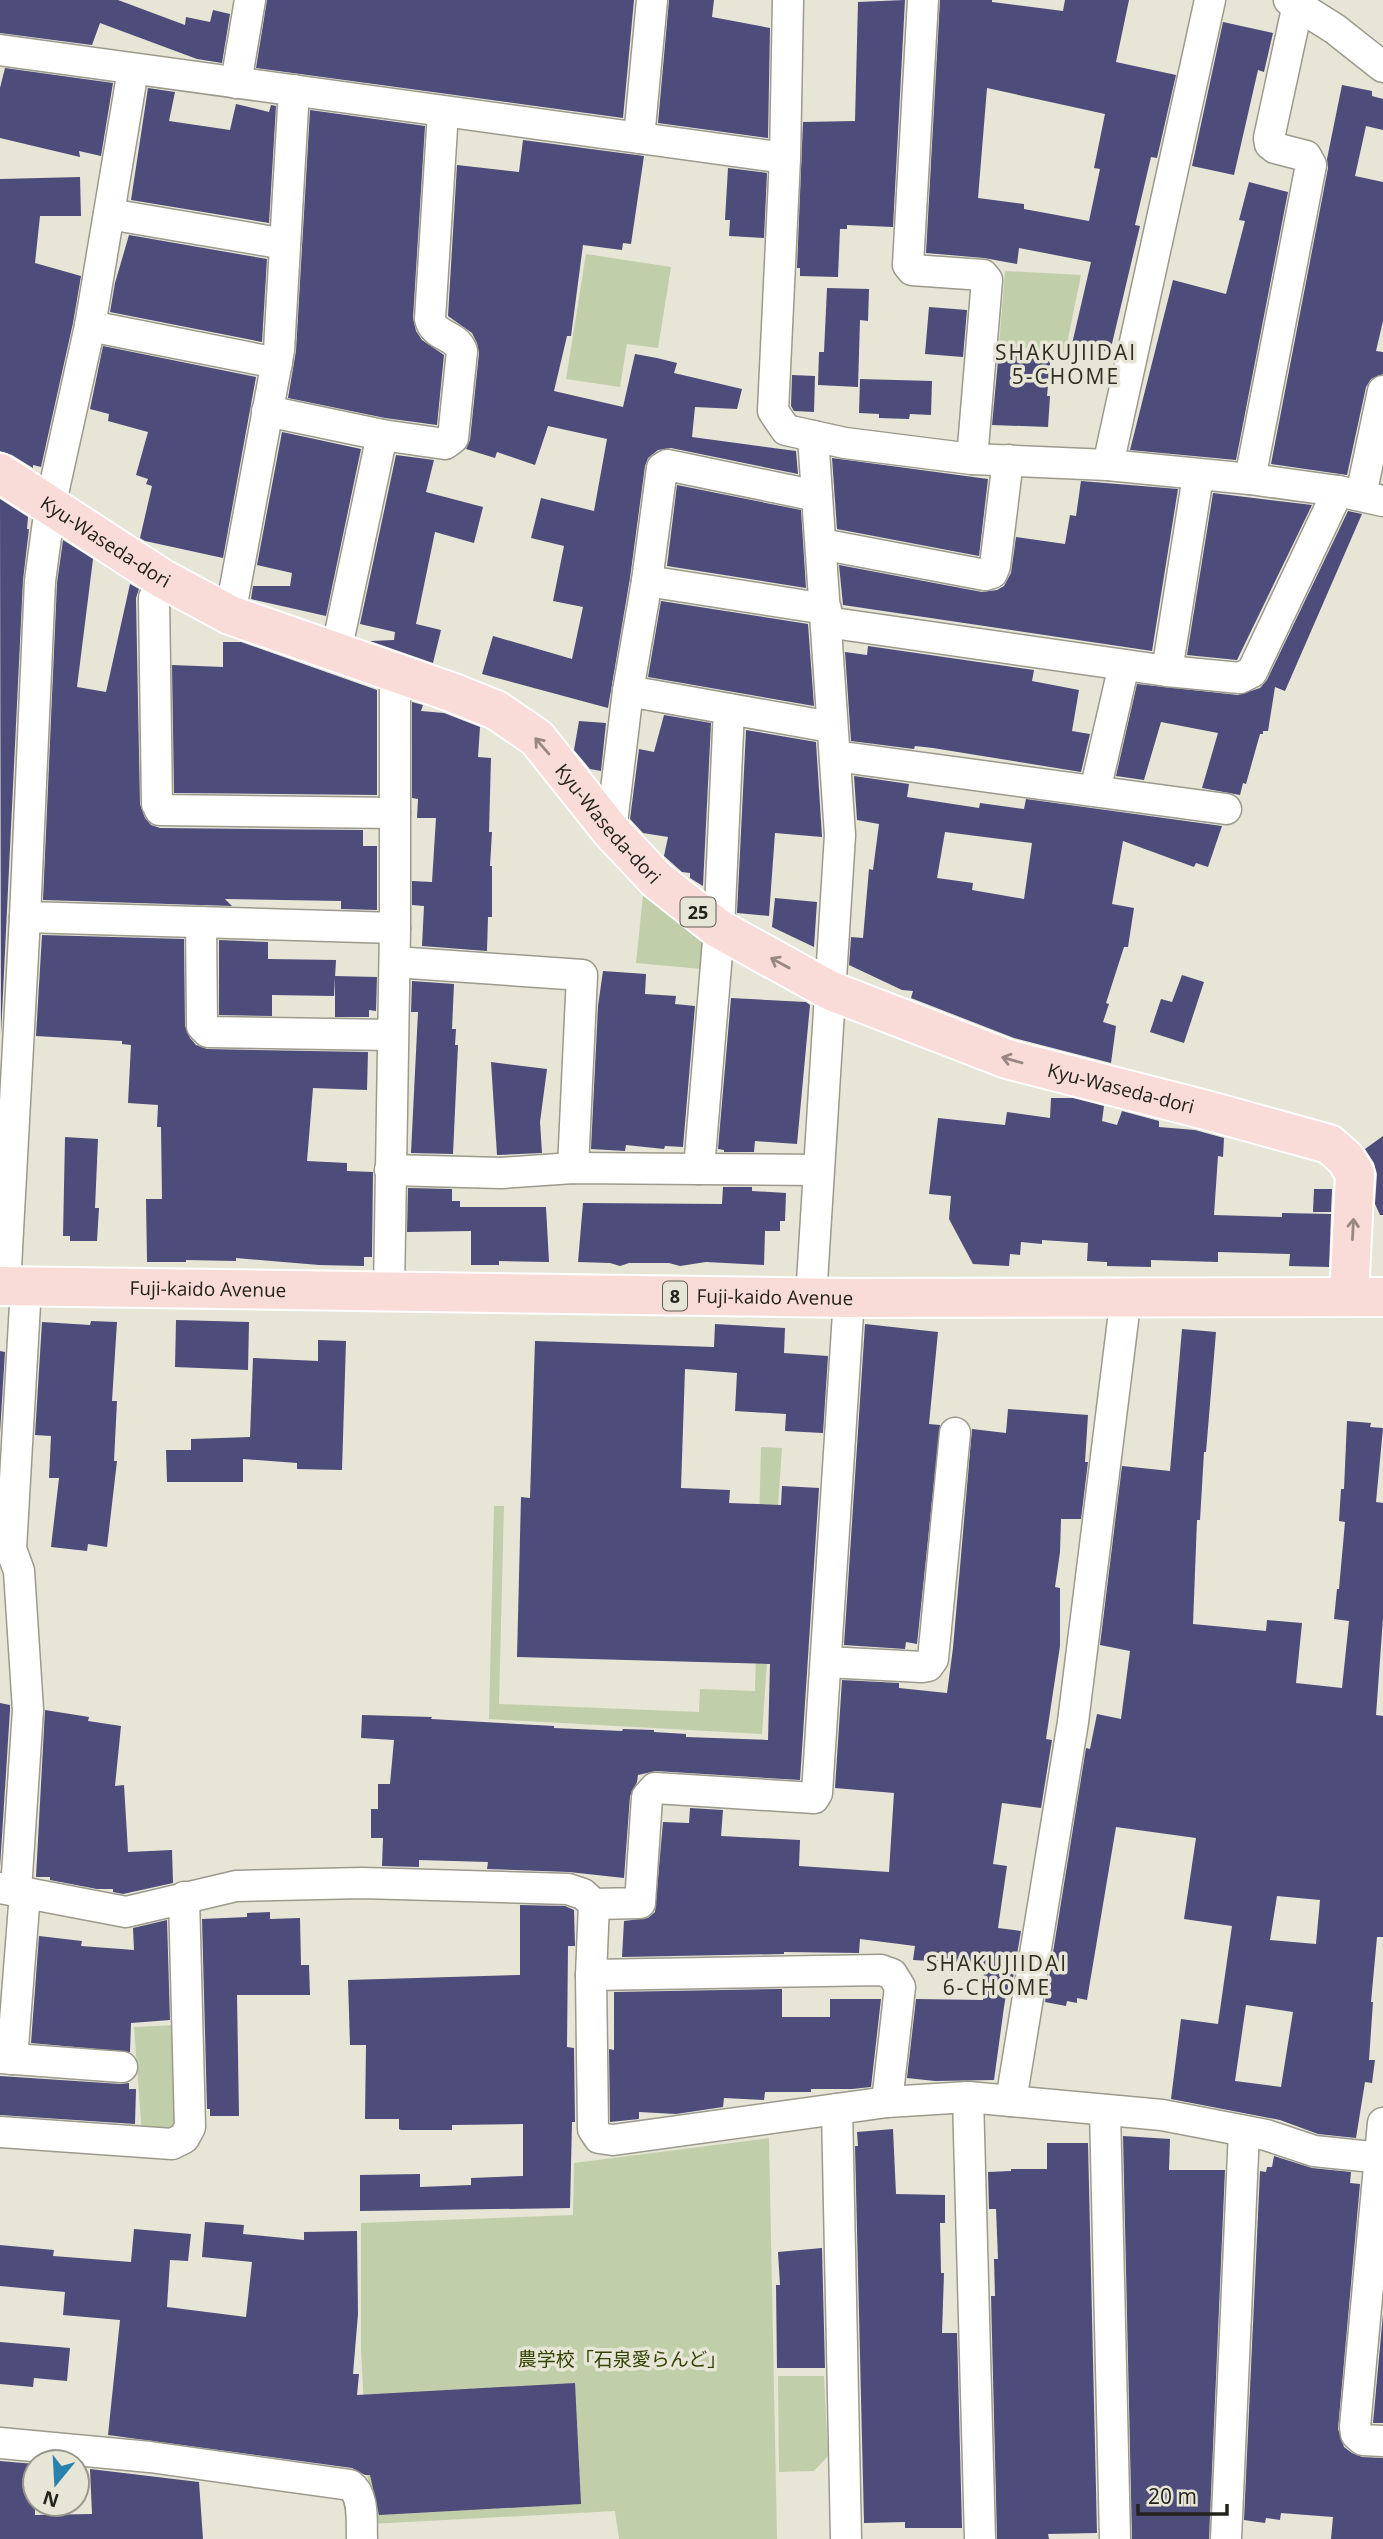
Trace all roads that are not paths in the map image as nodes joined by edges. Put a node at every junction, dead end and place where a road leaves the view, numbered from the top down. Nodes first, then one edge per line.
1 (250, 0) edge
2 (652, 0) edge
3 (788, 0) edge
4 (923, 0) edge
5 (1210, 0) edge
6 (1294, 2) edge
7 (0, 50) edge
8 (1383, 67) edge
9 (133, 70) junction
10 (236, 83) junction
11 (294, 90) junction
12 (443, 112) junction
13 (639, 138) junction
14 (785, 158) junction
15 (109, 214) junction
16 (285, 244) junction
17 (90, 326) junction
18 (277, 363) junction
19 (1383, 391) edge
20 (267, 411) junction
21 (382, 435) junction
22 (813, 436) junction
23 (972, 459) junction
24 (1008, 460) junction
25 (1108, 465) junction
26 (0, 473) edge
27 (1198, 476) junction
28 (1250, 479) junction
29 (1361, 495) edge
30 (817, 496) junction
31 (50, 507) junction
32 (821, 544) junction
33 (163, 579) junction
34 (647, 580) junction
35 (230, 615) junction
36 (826, 615) junction
37 (336, 652) junction
38 (1124, 665) junction
39 (1167, 671) junction
40 (395, 674) junction
41 (628, 691) junction
42 (729, 709) junction
43 (833, 742) junction
44 (1095, 791) junction
45 (1226, 809) dead end
46 (395, 813) junction
47 (611, 831) junction
48 (25, 917) junction
49 (201, 922) junction
50 (395, 928) junction
51 (719, 929) junction
52 (395, 962) junction
53 (831, 991) junction
54 (393, 1035) junction
55 (573, 1168) junction
56 (699, 1169) junction
57 (390, 1170) junction
58 (818, 1170) junction
59 (10, 1287) edge
60 (389, 1292) junction
61 (1126, 1296) junction
62 (1366, 1297) edge
63 (811, 1298) junction
64 (849, 1298) junction
65 (955, 1433) dead end
66 (826, 1662) junction
67 (14, 1890) edge
68 (184, 1897) junction
69 (594, 1904) junction
70 (592, 1975) junction
71 (6, 2058) edge
72 (122, 2067) dead end
73 (968, 2097) junction
74 (1011, 2101) junction
75 (887, 2102) junction
76 (837, 2109) junction
77 (1105, 2110) junction
78 (1383, 2123) edge
79 (1244, 2131) junction
80 (0, 2133) edge
81 (1381, 2158) edge
82 (1383, 2441) edge
83 (0, 2443) edge
84 (362, 2539) edge
85 (846, 2539) edge
86 (980, 2539) edge
87 (1115, 2539) edge
88 (1226, 2539) edge

1 - 10 street
2 - 13 street
3 - 14 street
4 - 23 street
5 - 25 street
6 - 8 street
6 - 28 street
7 - 9 street
9 - 10 street
9 - 15 street
10 - 11 street
11 - 12 street
11 - 16 street
12 - 13 street
12 - 21 street
13 - 14 street
14 - 22 street
15 - 16 street
15 - 17 street
16 - 18 street
17 - 18 street
17 - 31 street
18 - 20 street
19 - 29 street
20 - 21 street
20 - 35 street
21 - 37 street
22 - 23 street
22 - 30 street
23 - 24 street
24 - 25 street
24 - 32 street
25 - 27 street
26 - 31 main road, Kyu-Waseda-dori / 25
27 - 28 street
27 - 39 street
28 - 29 street
29 - 39 street
30 - 32 street
30 - 34 street
31 - 33 main road, Kyu-Waseda-dori / 25
31 - 48 street
32 - 36 street
33 - 35 main road, Kyu-Waseda-dori / 25
33 - 46 street
34 - 36 street
34 - 41 street
35 - 37 main road, Kyu-Waseda-dori / 25
36 - 38 street
36 - 43 street
37 - 40 main road, Kyu-Waseda-dori / 25
38 - 39 street
38 - 44 street
40 - 46 street
47 -> 40 main road, Kyu-Waseda-dori / 25
41 - 42 street
41 - 47 street
42 - 43 street
42 - 51 street
43 - 44 street
43 - 53 street
44 - 45 street
46 - 50 street
47 - 51 main road, Kyu-Waseda-dori / 25
48 - 49 street
48 - 59 street
49 - 50 street
49 - 54 street
50 - 52 street
53 -> 51 main road, Kyu-Waseda-dori / 25
51 - 56 street
52 - 54 street
52 - 55 street
53 - 58 street
62 -> 53 main road, Kyu-Waseda-dori / 25
54 - 57 street
55 - 56 street
55 - 57 street
56 - 58 street
57 - 60 street
58 - 63 street
59 - 60 main road, Fuji-kaido Avenue / 8
59 - 67 street
60 - 63 main road, Fuji-kaido Avenue / 8
61 - 62 main road, Fuji-kaido Avenue / 8
61 - 64 main road, Fuji-kaido Avenue / 8
61 - 74 street
63 - 64 main road, Fuji-kaido Avenue / 8
64 - 66 street
65 - 66 street
66 - 69 street
67 - 68 street
67 - 71 street
68 - 69 street
68 - 80 street
69 - 70 street
70 - 75 street
70 - 76 street
71 - 72 street
73 - 74 street
73 - 75 street
73 - 86 street
74 - 77 street
75 - 76 street
76 - 85 street
77 - 79 street
77 - 87 street
78 - 81 street
79 - 81 street
79 - 88 street
81 - 82 street
83 - 84 street

